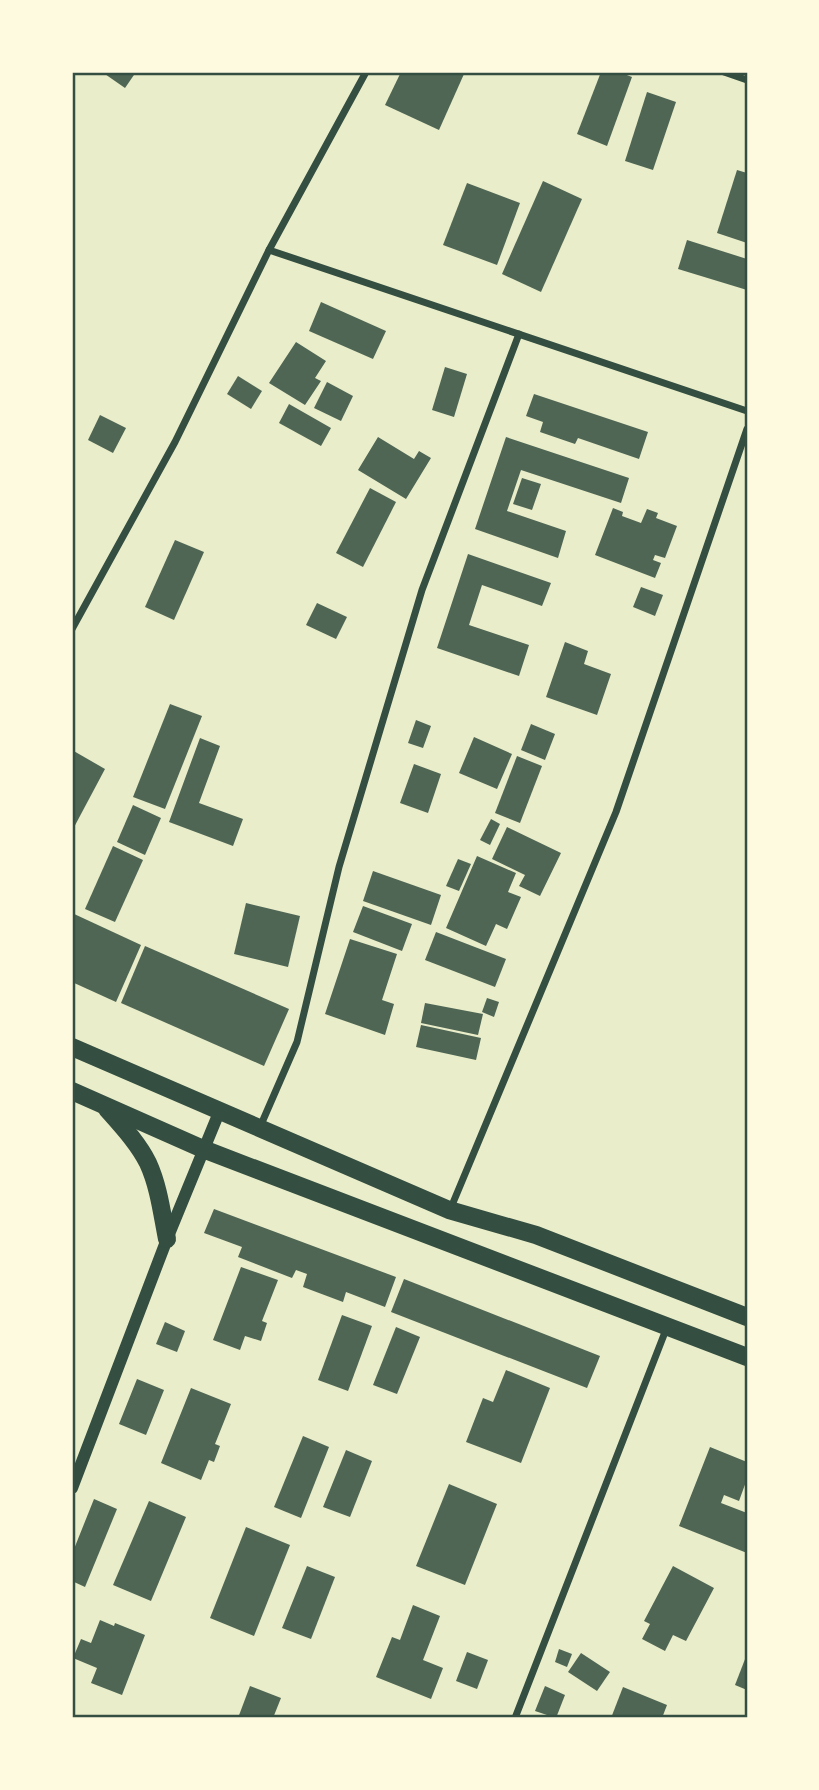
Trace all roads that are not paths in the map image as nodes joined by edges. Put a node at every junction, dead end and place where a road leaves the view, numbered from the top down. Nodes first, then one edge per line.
1 (366, 72) edge
2 (724, 72) edge
3 (747, 80) edge
4 (270, 250) junction
5 (519, 334) junction
6 (747, 411) edge
7 (747, 429) edge
8 (72, 629) edge
9 (72, 1046) edge
10 (72, 1091) edge
11 (103, 1104) junction
12 (220, 1110) junction
13 (260, 1128) junction
14 (203, 1149) junction
15 (449, 1210) junction
16 (167, 1240) junction
17 (747, 1317) edge
18 (667, 1326) junction
19 (747, 1357) edge
20 (72, 1488) edge
21 (515, 1718) edge

1 - 4 street
2 - 3 street
4 - 5 street
4 - 8 street
5 - 6 street
5 - 13 street
7 - 15 street
9 - 12 main road
10 - 11 main road
11 - 14 main road
11 - 16 main road
12 - 13 main road
12 - 14 street
13 - 15 main road
14 - 16 street
14 - 18 main road
15 - 17 main road
16 - 20 street
18 - 19 main road
18 - 21 street

